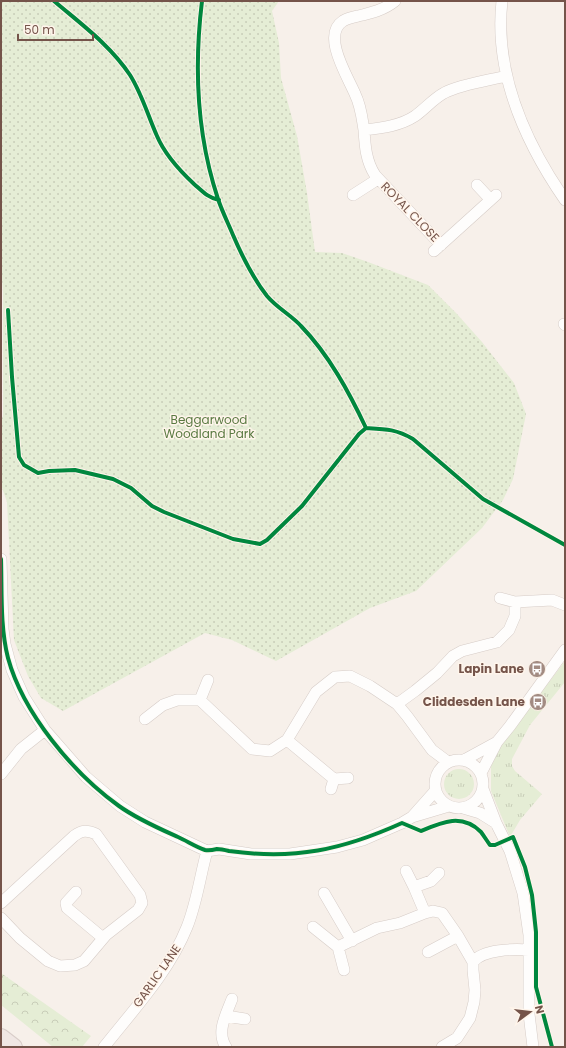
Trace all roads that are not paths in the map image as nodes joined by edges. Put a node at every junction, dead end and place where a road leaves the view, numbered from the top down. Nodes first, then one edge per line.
1 (395, 1) edge
2 (502, 1) edge
3 (506, 76) junction
4 (364, 130) junction
5 (378, 179) junction
6 (477, 185) dead end
7 (353, 194) dead end
8 (565, 200) edge
9 (1, 559) edge
10 (500, 598) dead end
11 (515, 602) junction
12 (565, 605) edge
13 (565, 650) edge
14 (208, 680) dead end
15 (200, 700) junction
16 (397, 704) junction
17 (145, 719) dead end
18 (45, 730) junction
19 (287, 740) junction
20 (497, 742) junction
21 (432, 750) junction
22 (464, 760) junction
23 (448, 762) junction
24 (438, 772) junction
25 (481, 773) junction
26 (1, 774) edge
27 (348, 778) dead end
28 (483, 789) junction
29 (436, 790) junction
30 (449, 806) junction
31 (462, 808) junction
32 (412, 818) junction
33 (496, 823) junction
34 (207, 851) junction
35 (406, 871) dead end
36 (439, 873) dead end
37 (414, 887) junction
38 (76, 892) dead end
39 (324, 893) dead end
40 (1, 904) edge
41 (425, 913) junction
42 (1, 918) edge
43 (313, 927) dead end
44 (458, 936) junction
45 (103, 938) junction
46 (352, 941) junction
47 (338, 948) junction
48 (529, 950) junction
49 (428, 952) dead end
50 (473, 962) junction
51 (344, 970) dead end
52 (232, 999) dead end
53 (226, 1016) junction
54 (245, 1019) dead end
55 (1, 1037) edge
56 (14, 1047) edge
57 (104, 1047) edge
58 (226, 1047) edge
59 (442, 1047) edge
60 (533, 1047) edge

1 - 4 street, ROYAL CLOSE
2 - 3 street
3 - 4 street
3 - 8 street
4 - 5 street, ROYAL CLOSE
5 - 6 street, ROYAL CLOSE
5 - 7 street, ROYAL CLOSE
9 - 18 street
10 - 11 street
11 - 12 street
11 - 16 street
13 - 20 street
14 - 15 street
15 - 17 street
15 - 19 street
16 - 19 street
16 - 21 street
18 - 26 street
18 - 34 street
19 - 27 street
20 - 22 street
20 - 25 street
21 - 23 street
21 - 24 street
22 - 23 street
22 - 25 street
23 - 24 street
24 - 29 street
25 - 28 street
28 - 31 street
28 - 33 street
29 - 30 street
29 - 32 street
30 - 31 street
30 - 32 street
31 - 33 street
32 - 34 street
33 - 48 street
34 - 57 street, GARLIC LANE
35 - 37 street
36 - 37 street
37 - 41 street
38 - 45 street
39 - 46 street
40 - 45 street
41 - 44 street
41 - 46 street
42 - 45 street
43 - 47 street
44 - 49 street
44 - 50 street
46 - 47 street
47 - 51 street
48 - 50 street
48 - 60 street
50 - 59 street
52 - 53 street
53 - 54 street
53 - 58 street
55 - 56 highway

